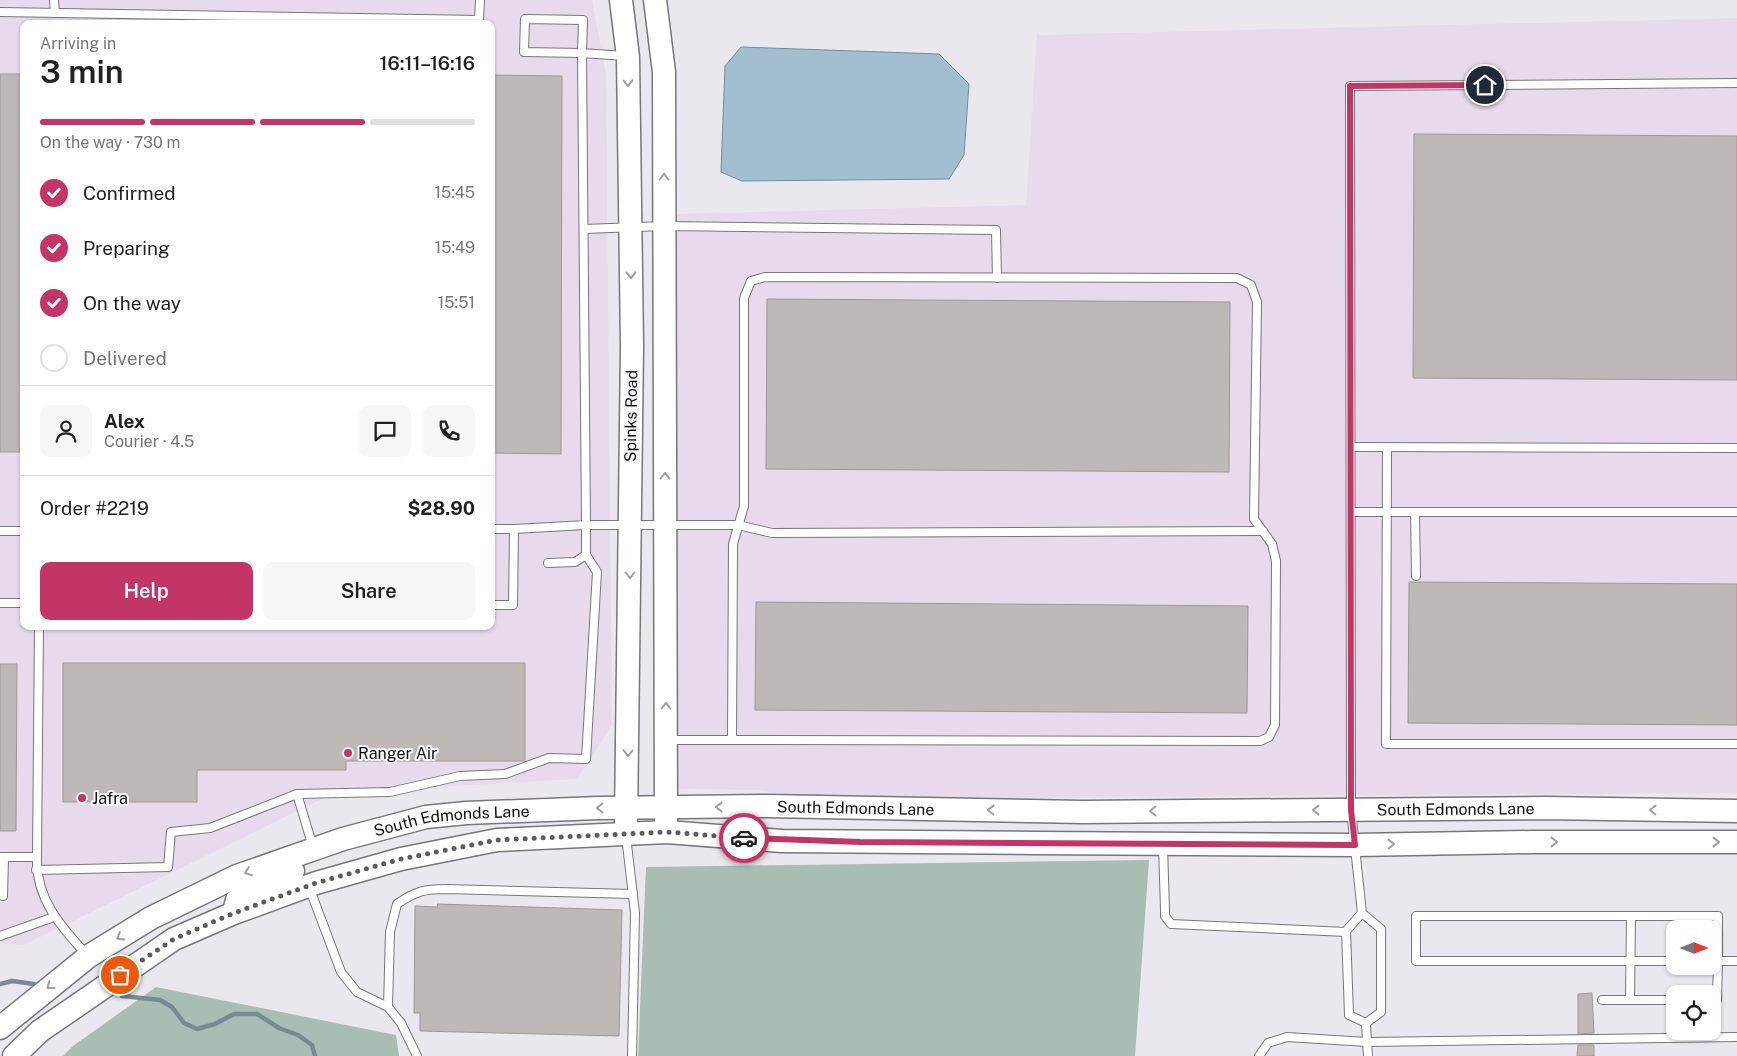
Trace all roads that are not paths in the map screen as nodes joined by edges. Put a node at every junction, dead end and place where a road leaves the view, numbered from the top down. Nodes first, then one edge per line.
1 (54, 0) edge
2 (480, 0) edge
3 (621, 0) edge
4 (655, 0) edge
5 (0, 12) edge
6 (55, 13) junction
7 (582, 53) junction
8 (628, 57) junction
9 (1737, 83) edge
10 (664, 226) junction
11 (630, 227) junction
12 (584, 229) junction
13 (997, 278) junction
14 (1352, 447) junction
15 (1387, 448) junction
16 (1737, 448) edge
17 (1352, 512) junction
18 (1387, 512) junction
19 (1415, 512) junction
20 (1737, 512) edge
21 (586, 525) junction
22 (665, 525) junction
23 (738, 525) junction
24 (630, 526) junction
25 (495, 529) edge
26 (514, 529) junction
27 (0, 531) edge
28 (20, 531) edge
29 (1263, 531) junction
30 (586, 555) junction
31 (548, 563) dead end
32 (1416, 576) dead end
33 (0, 603) edge
34 (20, 603) edge
35 (495, 605) edge
36 (39, 630) edge
37 (666, 740) junction
38 (732, 740) junction
39 (1737, 744) edge
40 (297, 794) junction
41 (628, 807) junction
42 (666, 807) junction
43 (1351, 810) junction
44 (1194, 811) junction
45 (1737, 811) edge
46 (667, 832) junction
47 (626, 833) junction
48 (1737, 842) edge
49 (1163, 844) junction
50 (1185, 844) junction
51 (1355, 845) junction
52 (314, 850) junction
53 (2, 857) edge
54 (37, 857) junction
55 (36, 870) junction
56 (308, 886) junction
57 (633, 894) junction
58 (3, 896) dead end
59 (234, 913) junction
60 (1362, 913) junction
61 (1631, 916) junction
62 (54, 917) junction
63 (1718, 920) edge
64 (1346, 932) junction
65 (0, 936) edge
66 (89, 956) junction
67 (1631, 961) junction
68 (1666, 961) edge
69 (1721, 961) edge
70 (1737, 961) edge
71 (1602, 1000) dead end
72 (1630, 1000) junction
73 (1666, 1000) edge
74 (388, 1007) junction
75 (1366, 1023) junction
76 (0, 1028) edge
77 (40, 1031) junction
78 (1737, 1037) edge
79 (1367, 1042) junction
80 (14, 1056) edge
81 (418, 1056) edge
82 (632, 1056) edge
83 (1259, 1056) edge
84 (1368, 1056) edge

1 - 6 lane
2 - 6 lane
3 - 8 main road, Spinks Road
10 -> 4 main road, Spinks Road
5 - 6 lane
7 - 7 lane
7 - 8 lane
7 - 12 lane
8 -> 11 main road, Spinks Road
9 - 14 lane
10 - 11 lane
10 - 13 lane
22 -> 10 main road, Spinks Road
11 - 12 lane
11 -> 24 main road, Spinks Road
12 - 21 lane
13 - 23 lane
13 - 29 lane
14 - 15 lane
14 - 17 lane
15 - 16 lane
15 - 18 lane
17 - 18 lane
17 - 43 lane
18 - 19 lane
18 - 39 lane
19 - 20 lane
19 - 32 lane
21 - 24 lane
21 - 26 lane
21 - 30 lane
22 - 23 lane
22 - 24 lane
37 -> 22 main road, Spinks Road
23 - 29 lane
23 - 38 lane
24 -> 41 main road, Spinks Road
25 - 26 lane
26 - 35 lane
27 - 28 lane
29 - 38 lane
30 - 31 lane
30 - 40 lane
33 - 34 lane
36 - 54 lane
37 - 38 lane
37 - 42 main road, Spinks Road
40 - 52 lane
40 - 55 lane
41 - 42 main road, South Edmonds Lane
41 - 47 main road, Spinks Road
41 -> 52 main road, South Edmonds Lane
44 -> 42 main road, South Edmonds Lane
42 - 46 main road, Spinks Road
43 -> 44 main road, South Edmonds Lane
45 -> 43 main road, South Edmonds Lane
43 - 51 lane
44 - 50 main road
46 - 47 main road, South Edmonds Lane
46 - 49 main road, South Edmonds Lane
47 - 56 main road, South Edmonds Lane
47 - 57 lane
51 -> 48 main road, South Edmonds Lane
49 - 50 main road, South Edmonds Lane
49 - 64 lane
50 - 51 main road, South Edmonds Lane
51 - 60 lane
52 - 59 main road
52 -> 66 main road, South Edmonds Lane
53 - 54 lane
53 - 58 lane
54 - 55 lane
55 - 62 lane
56 - 59 main road, South Edmonds Lane
56 - 74 lane
57 - 74 lane
57 - 82 lane
59 - 77 main road, South Edmonds Lane
60 - 64 lane
60 - 75 lane
61 - 63 lane
61 - 67 lane
61 - 67 lane
62 - 65 lane
62 - 66 lane
64 - 75 lane
66 -> 76 main road, South Edmonds Lane
66 - 77 main road
67 - 68 lane
67 - 72 lane
69 - 70 lane
71 - 72 lane
72 - 73 lane
74 - 81 lane
75 - 79 lane
77 - 80 main road, South Edmonds Lane
78 - 79 lane
79 - 83 lane
79 - 84 lane

